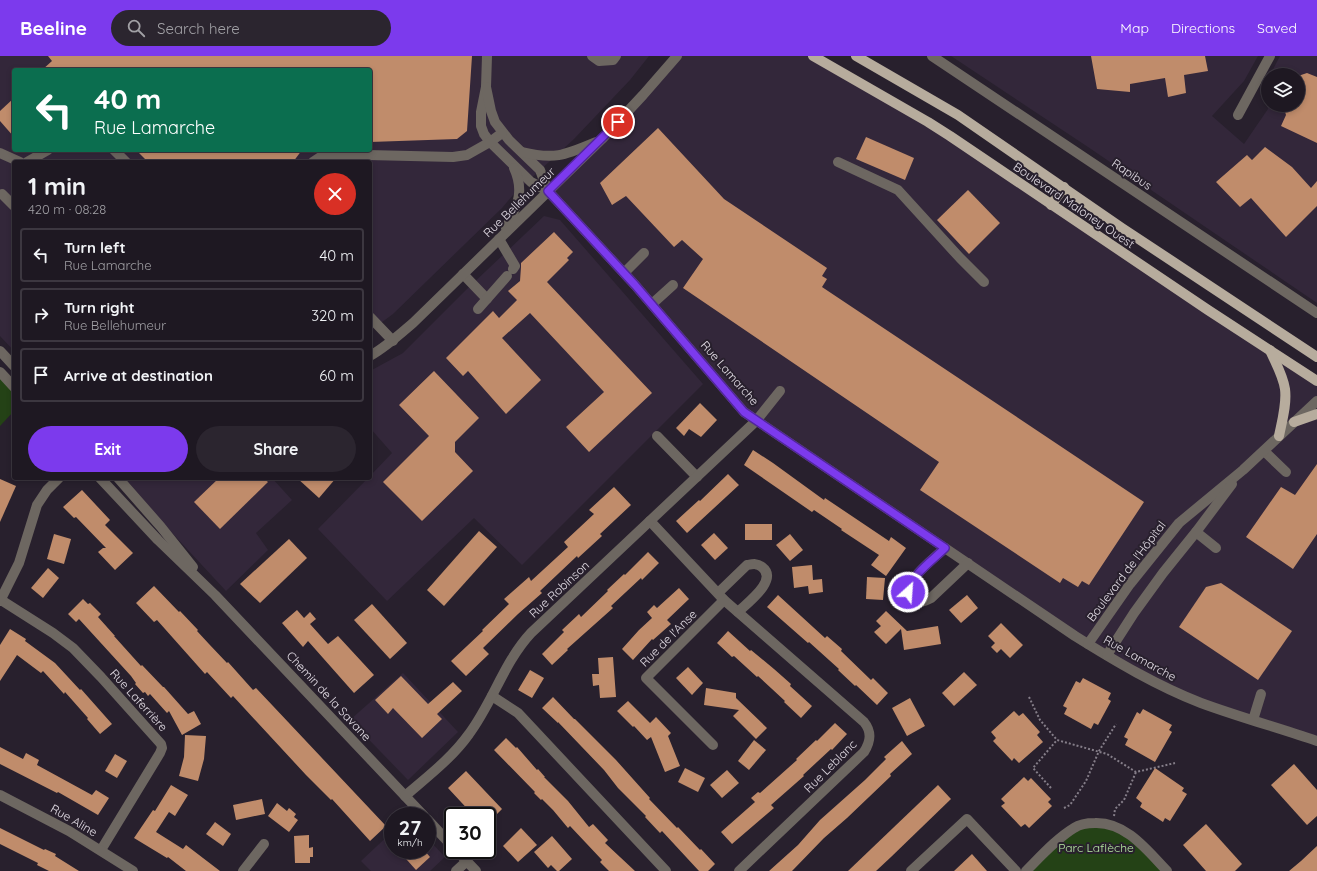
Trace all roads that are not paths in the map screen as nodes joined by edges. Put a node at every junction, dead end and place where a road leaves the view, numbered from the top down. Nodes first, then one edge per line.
1 (487, 56) edge
2 (592, 56) edge
3 (616, 56) edge
4 (677, 56) edge
5 (813, 56) edge
6 (856, 56) edge
7 (932, 56) edge
8 (1270, 56) edge
9 (486, 87) junction
10 (1238, 115) dead end
11 (502, 133) junction
12 (602, 139) junction
13 (490, 142) junction
14 (44, 152) edge
15 (116, 152) edge
16 (522, 152) junction
17 (0, 153) edge
18 (16, 160) edge
19 (30, 160) edge
20 (124, 160) edge
21 (316, 160) edge
22 (838, 162) dead end
23 (512, 164) junction
24 (1064, 187) junction
25 (548, 191) junction
26 (2, 194) dead end
27 (12, 204) edge
28 (1051, 205) junction
29 (501, 237) junction
30 (644, 253) dead end
31 (624, 273) junction
32 (463, 274) junction
33 (984, 282) dead end
34 (673, 285) dead end
35 (486, 299) junction
36 (652, 304) junction
37 (478, 309) dead end
38 (1317, 313) edge
39 (372, 319) edge
40 (393, 341) junction
41 (1270, 350) junction
42 (0, 351) edge
43 (372, 355) edge
44 (1317, 357) edge
45 (12, 364) edge
46 (0, 372) edge
47 (1317, 381) edge
48 (12, 384) edge
49 (780, 391) dead end
50 (1317, 401) edge
51 (1317, 414) edge
52 (756, 421) junction
53 (1294, 422) junction
54 (657, 436) dead end
55 (1279, 436) junction
56 (1264, 451) junction
57 (1243, 470) junction
58 (1286, 472) dead end
59 (697, 477) junction
60 (57, 480) edge
61 (102, 480) edge
62 (120, 480) edge
63 (650, 521) junction
64 (1196, 532) junction
65 (945, 548) junction
66 (1216, 548) dead end
67 (968, 563) junction
68 (215, 595) junction
69 (721, 597) junction
70 (0, 601) edge
71 (738, 612) junction
72 (1088, 644) junction
73 (1107, 655) junction
74 (1261, 694) dead end
75 (492, 696) junction
76 (1253, 720) junction
77 (1317, 741) edge
78 (713, 745) dead end
79 (0, 795) edge
80 (405, 796) junction
81 (415, 807) edge
82 (436, 829) edge
83 (444, 837) edge
84 (264, 844) dead end
85 (101, 850) junction
86 (467, 861) joint
87 (134, 871) edge
88 (243, 871) edge
89 (456, 871) edge
90 (476, 871) edge
91 (666, 871) edge
92 (739, 871) edge
93 (911, 871) edge
94 (1016, 871) edge
95 (1026, 871) edge
96 (1167, 871) edge

1 - 9 street
2 - 3 street
4 - 12 street, Rue Bellehumeur
5 - 28 main road, Boulevard Maloney Ouest
6 - 24 main road, Boulevard Maloney Ouest
7 - 38 street, Rapibus
8 - 10 street
9 - 11 street
9 - 13 street
11 - 13 street
11 - 16 street
12 - 16 street
12 - 25 street, Rue Bellehumeur
13 - 21 street
13 - 23 street
14 - 19 street
15 - 20 street
16 - 25 street
17 - 18 street
22 - 33 street
23 - 25 street
23 - 29 street
24 - 28 main road
24 - 44 main road, Boulevard Maloney Ouest
25 - 29 street, Rue Bellehumeur
25 - 31 street, Rue Lamarche
26 - 27 street
28 - 41 main road, Boulevard Maloney Ouest
29 - 32 street, Rue Bellehumeur
29 - 35 street
30 - 31 street
31 - 36 street, Rue Lamarche
32 - 35 street
32 - 40 street, Rue Bellehumeur
34 - 36 street
35 - 37 street
36 - 52 street, Rue Lamarche
39 - 40 street
40 - 43 street, Rue Bellehumeur
41 - 47 main road, Boulevard Maloney Ouest
41 - 55 main road
42 - 45 street
46 - 48 street
49 - 52 street, Rue Robinson
50 - 53 street, Boulevard de l'Hôpital
51 - 53 main road
52 - 59 street, Rue Robinson
52 - 65 street, Rue Lamarche
53 - 55 street, Boulevard de l'Hôpital
54 - 59 street
55 - 56 street, Boulevard de l'Hôpital
56 - 57 street, Boulevard de l'Hôpital
56 - 58 street
57 - 64 street, Boulevard de l'Hôpital
57 - 72 street, Boulevard de l'Hôpital
59 - 63 street, Rue Robinson
60 - 70 street
61 - 68 street, Chemin de la Savane
62 - 68 street, Chemin de la Savane
63 - 69 street, Rue Leblanc
63 - 75 street, Rue Robinson
64 - 66 street
64 - 73 street, Boulevard de l'Hôpital
65 - 67 street, Rue Lamarche
65 - 67 street
67 - 72 street, Rue Lamarche
68 - 80 street, Chemin de la Savane
69 - 71 street, Rue Leblanc
69 - 71 street
69 - 78 street, Rue de l'Anse
70 - 85 street, Rue Laferrière
71 - 92 street, Rue Leblanc
72 - 73 street, Rue Lamarche
73 - 76 street, Rue Lamarche
74 - 76 street
75 - 80 street, Rue Robinson
75 - 91 street
76 - 77 street, Rue Lamarche
79 - 85 street, Rue Aline
80 - 81 street, Chemin de la Savane
82 - 83 street
84 - 88 street
85 - 87 street, Rue Aline
86 - 89 street
86 - 90 street
93 - 94 street
95 - 96 street

